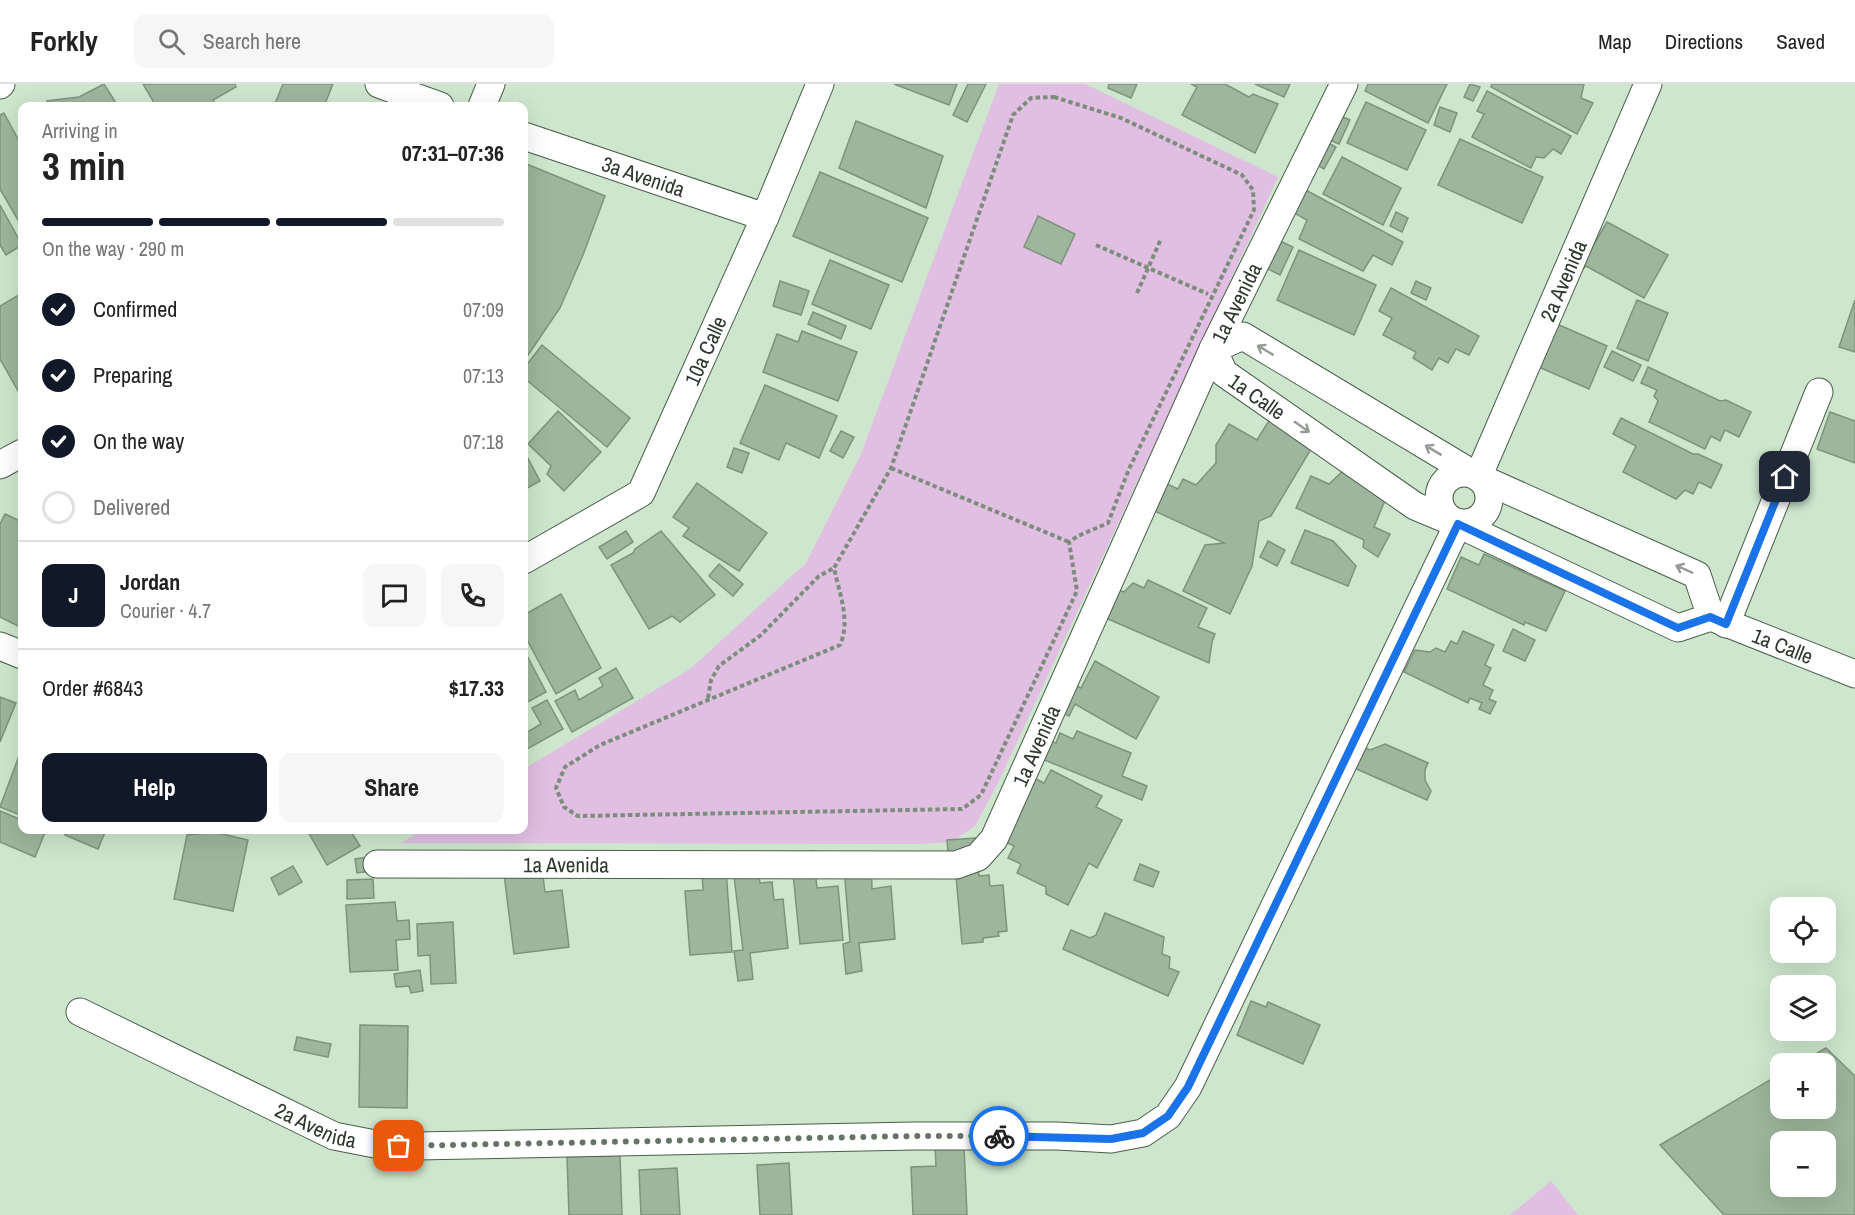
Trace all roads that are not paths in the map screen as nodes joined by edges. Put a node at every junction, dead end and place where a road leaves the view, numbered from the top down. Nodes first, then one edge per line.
1 (379, 84) edge
2 (491, 84) edge
3 (820, 84) edge
4 (1344, 84) edge
5 (1648, 84) edge
6 (429, 102) edge
7 (484, 102) edge
8 (528, 137) edge
9 (765, 217) junction
10 (1214, 349) junction
11 (1819, 392) dead end
12 (18, 455) edge
13 (0, 465) edge
14 (1478, 477) junction
15 (1458, 524) junction
16 (528, 558) edge
17 (1718, 621) junction
18 (0, 646) edge
19 (18, 653) edge
20 (1855, 674) edge
21 (377, 864) dead end
22 (80, 1012) dead end

1 - 6 street
2 - 7 street
3 - 9 street, 10a Calle
4 - 10 street, 1a Avenida
5 - 14 street, 2a Avenida
8 - 9 street, 3a Avenida
9 - 16 street, 10a Calle
14 -> 10 street, 1a Calle
10 -> 15 street, 1a Calle
10 - 21 street, 1a Avenida
11 - 17 street
12 - 13 street
14 - 15 street
14 - 15 street
17 -> 14 street, 1a Calle
15 - 17 street, 1a Calle
15 - 22 street, 2a Avenida
17 - 20 street, 1a Calle
18 - 19 street

